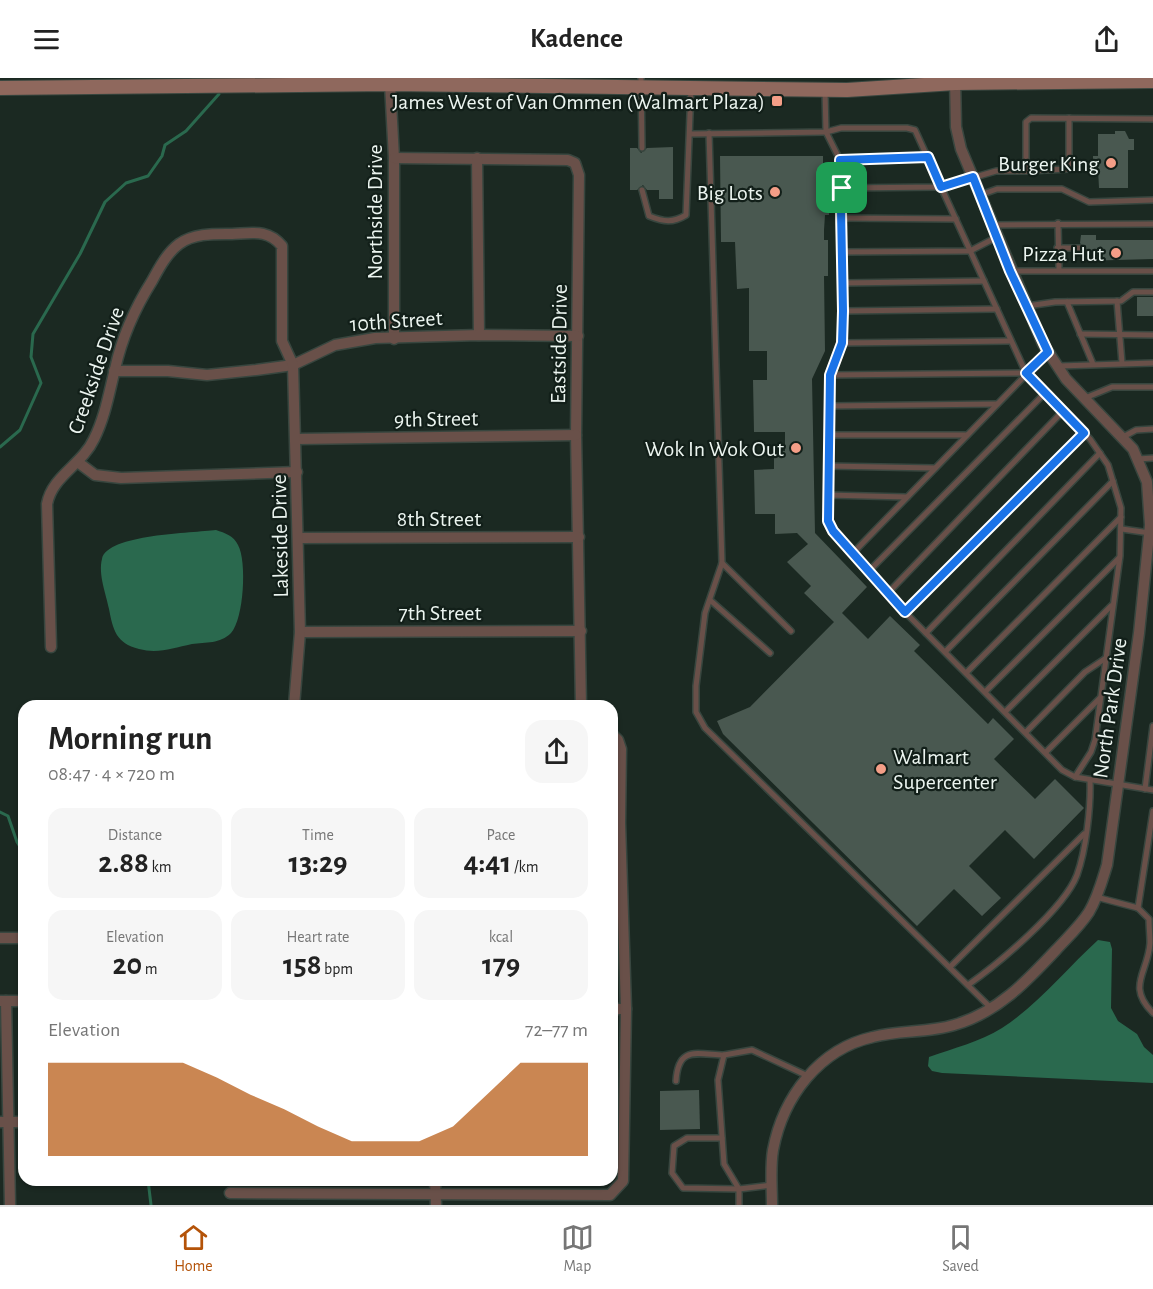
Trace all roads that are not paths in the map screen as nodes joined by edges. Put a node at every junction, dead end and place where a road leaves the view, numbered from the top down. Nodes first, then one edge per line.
1 (1001, 80) edge
2 (1097, 80) edge
3 (955, 81) edge
4 (1153, 81) edge
5 (157, 82) edge
6 (557, 82) edge
7 (600, 82) edge
8 (641, 83) edge
9 (390, 84) junction
10 (847, 84) edge
11 (0, 88) edge
12 (691, 88) junction
13 (825, 89) junction
14 (1068, 118) junction
15 (1153, 118) edge
16 (826, 132) junction
17 (690, 134) junction
18 (709, 134) junction
19 (642, 148) dead end
20 (928, 157) junction
21 (394, 158) junction
22 (477, 158) junction
23 (840, 160) junction
24 (1026, 171) junction
25 (973, 177) junction
26 (941, 187) junction
27 (842, 188) junction
28 (642, 190) dead end
29 (980, 195) junction
30 (1153, 200) edge
31 (842, 218) junction
32 (956, 219) junction
33 (1058, 223) junction
34 (1153, 224) edge
35 (992, 225) junction
36 (997, 237) junction
37 (1057, 248) junction
38 (1080, 248) dead end
39 (970, 251) junction
40 (843, 252) junction
41 (1059, 269) junction
42 (1010, 271) junction
43 (1153, 271) edge
44 (984, 281) junction
45 (843, 283) junction
46 (1153, 292) edge
47 (1117, 301) junction
48 (1067, 302) junction
49 (1026, 307) junction
50 (997, 309) junction
51 (843, 311) junction
52 (1080, 334) junction
53 (1120, 334) junction
54 (479, 335) junction
55 (1153, 335) edge
56 (578, 336) junction
57 (394, 339) junction
58 (1011, 341) junction
59 (842, 343) junction
60 (1048, 352) junction
61 (1122, 363) junction
62 (1153, 363) edge
63 (1093, 364) junction
64 (293, 365) junction
65 (1057, 366) junction
66 (114, 371) junction
67 (1026, 373) junction
68 (830, 375) junction
69 (1153, 387) edge
70 (1045, 393) junction
71 (1084, 399) junction
72 (997, 404) junction
73 (829, 406) junction
74 (1063, 411) junction
75 (1153, 429) edge
76 (1084, 433) junction
77 (576, 435) junction
78 (829, 435) junction
79 (967, 435) junction
80 (1123, 437) junction
81 (297, 439) junction
82 (1100, 453) junction
83 (1153, 458) edge
84 (1138, 459) junction
85 (79, 462) junction
86 (828, 466) junction
87 (935, 468) junction
88 (297, 472) junction
89 (1113, 481) junction
90 (827, 495) junction
91 (907, 497) junction
92 (1152, 511) edge
93 (1121, 516) junction
94 (1122, 529) junction
95 (1151, 533) edge
96 (579, 537) junction
97 (298, 538) junction
98 (854, 552) junction
99 (1120, 556) junction
100 (722, 564) junction
101 (870, 570) junction
102 (887, 594) junction
103 (710, 600) junction
104 (1111, 606) junction
105 (905, 612) junction
106 (581, 631) junction
107 (300, 632) junction
108 (791, 632) dead end
109 (926, 633) junction
110 (51, 647) dead end
111 (945, 652) junction
112 (770, 653) dead end
113 (1106, 658) junction
114 (966, 673) junction
115 (985, 692) junction
116 (1101, 697) junction
117 (294, 700) edge
118 (580, 700) edge
119 (1005, 712) junction
120 (1153, 726) edge
121 (1026, 732) junction
122 (618, 740) edge
123 (1046, 752) junction
124 (1075, 777) junction
125 (1090, 780) junction
126 (1118, 785) junction
127 (1145, 789) junction
128 (1153, 790) edge
129 (618, 794) edge
130 (1153, 812) edge
131 (1084, 834) junction
132 (1096, 897) junction
133 (1138, 908) junction
134 (618, 928) edge
135 (0, 938) edge
136 (18, 938) edge
137 (950, 967) junction
138 (968, 985) junction
139 (3, 1001) edge
140 (991, 1008) junction
141 (618, 1009) edge
142 (626, 1009) junction
143 (1153, 1013) edge
144 (724, 1055) junction
145 (808, 1076) junction
146 (676, 1081) dead end
147 (618, 1101) edge
148 (5, 1122) edge
149 (722, 1138) junction
150 (772, 1185) junction
151 (435, 1186) edge
152 (739, 1189) junction
153 (435, 1192) junction
154 (230, 1193) dead end
155 (518, 1199) edge
156 (10, 1205) edge
157 (436, 1205) edge
158 (739, 1205) edge
159 (772, 1205) edge

1 - 2 street
1 - 3 street
2 - 4 street
3 - 10 street
3 - 25 street, North Park Drive
5 - 9 street
5 - 11 street
6 - 7 street
6 - 9 street
7 - 8 street
8 - 12 street
8 - 19 lane
9 - 21 street, Northside Drive
10 - 13 street
12 - 13 street
12 - 17 lane
13 - 16 lane
14 - 15 lane
14 - 24 lane
14 - 24 lane
16 - 18 lane
16 - 20 lane
16 - 23 lane
17 - 18 lane
17 - 28 lane
18 - 100 lane
20 - 23 lane
20 - 26 lane
21 - 22 street, Eastside Drive
21 - 57 street, Northside Drive
22 - 54 street
22 - 56 street, Eastside Drive
23 - 27 lane
24 - 25 lane
25 - 26 lane
25 - 29 street, North Park Drive
26 - 27 lane
26 - 32 lane
27 - 31 lane
29 - 30 lane
29 - 35 street, North Park Drive
31 - 32 lane
31 - 40 lane
32 - 39 lane
33 - 34 lane
33 - 35 lane
33 - 37 lane
35 - 36 street, North Park Drive
36 - 39 lane
36 - 42 street, North Park Drive
37 - 38 lane
37 - 41 lane
39 - 40 lane
39 - 44 lane
40 - 45 lane
41 - 42 lane
41 - 43 lane
42 - 49 street, North Park Drive
44 - 45 lane
44 - 50 lane
45 - 51 lane
46 - 47 lane
47 - 48 lane
47 - 53 lane
48 - 49 lane
48 - 52 lane
49 - 60 street, North Park Drive
50 - 51 lane
50 - 58 lane
51 - 59 lane
52 - 53 lane
52 - 63 lane
53 - 55 lane
53 - 61 lane
54 - 56 street, 10th Street
54 - 57 street, 10th Street
56 - 77 street, Eastside Drive
57 - 64 street, 10th Street
58 - 59 lane
58 - 67 lane
59 - 68 lane
60 - 65 street, North Park Drive
60 - 67 lane
61 - 62 lane
61 - 63 lane
63 - 65 lane
64 - 66 street, 10th Street
64 - 66 street, Creekside Drive
64 - 81 street, Lakeside Drive
65 - 71 street, North Park Drive
66 - 85 street, Creekside Drive
67 - 68 lane
67 - 70 lane
67 - 72 lane
68 - 73 lane
69 - 71 lane
70 - 74 lane
70 - 101 lane
71 - 80 street, North Park Drive
72 - 73 lane
72 - 79 lane
73 - 78 lane
74 - 76 lane
74 - 102 lane
75 - 80 lane
76 - 82 lane
76 - 105 lane
77 - 81 street, 9th Street
77 - 96 street, Eastside Drive
78 - 79 lane
78 - 86 lane
79 - 87 lane
80 - 84 street, North Park Drive
81 - 88 street, Lakeside Drive
82 - 89 lane
82 - 109 lane
83 - 84 lane
84 - 92 street, North Park Drive
85 - 88 street
85 - 110 street, Creekside Drive
86 - 87 lane
86 - 90 lane
87 - 91 lane
88 - 97 street, Lakeside Drive
89 - 93 lane
89 - 111 lane
90 - 91 lane
90 - 98 lane
91 - 98 lane
92 - 95 street, North Park Drive
93 - 94 lane
93 - 114 lane
94 - 95 lane
94 - 99 lane
95 - 126 street, North Park Drive
96 - 97 street, 8th Street
96 - 106 street, Eastside Drive
97 - 107 street, Lakeside Drive
98 - 101 lane
99 - 104 lane
99 - 115 lane
100 - 103 lane
100 - 108 lane
101 - 102 lane
102 - 105 lane
103 - 112 lane
103 - 137 lane
104 - 113 lane
104 - 119 lane
105 - 109 lane
106 - 107 street, 7th Street
106 - 118 street, Eastside Drive
107 - 117 street, Lakeside Drive
109 - 111 lane
111 - 114 lane
113 - 116 lane
113 - 121 lane
114 - 115 lane
115 - 119 lane
116 - 123 lane
116 - 124 lane
119 - 121 lane
120 - 127 lane
121 - 123 lane
122 - 129 street
123 - 124 lane
124 - 125 lane
125 - 126 lane
125 - 131 lane
126 - 127 lane
126 - 132 street, North Park Drive
127 - 128 lane
130 - 133 lane
131 - 137 lane
131 - 138 lane
132 - 133 lane
132 - 140 street, North Park Drive
133 - 143 lane
134 - 142 street
135 - 136 street
137 - 138 lane
138 - 140 lane
139 - 148 street
140 - 145 street, North Park Drive
141 - 142 street
142 - 147 street
144 - 145 lane
144 - 146 lane
144 - 149 lane
145 - 150 street, North Park Drive
147 - 155 street
148 - 156 street
149 - 152 lane
149 - 152 lane
150 - 152 lane
150 - 159 street, North Park Drive
151 - 153 street
152 - 158 lane
153 - 154 street
153 - 155 street
153 - 157 street

